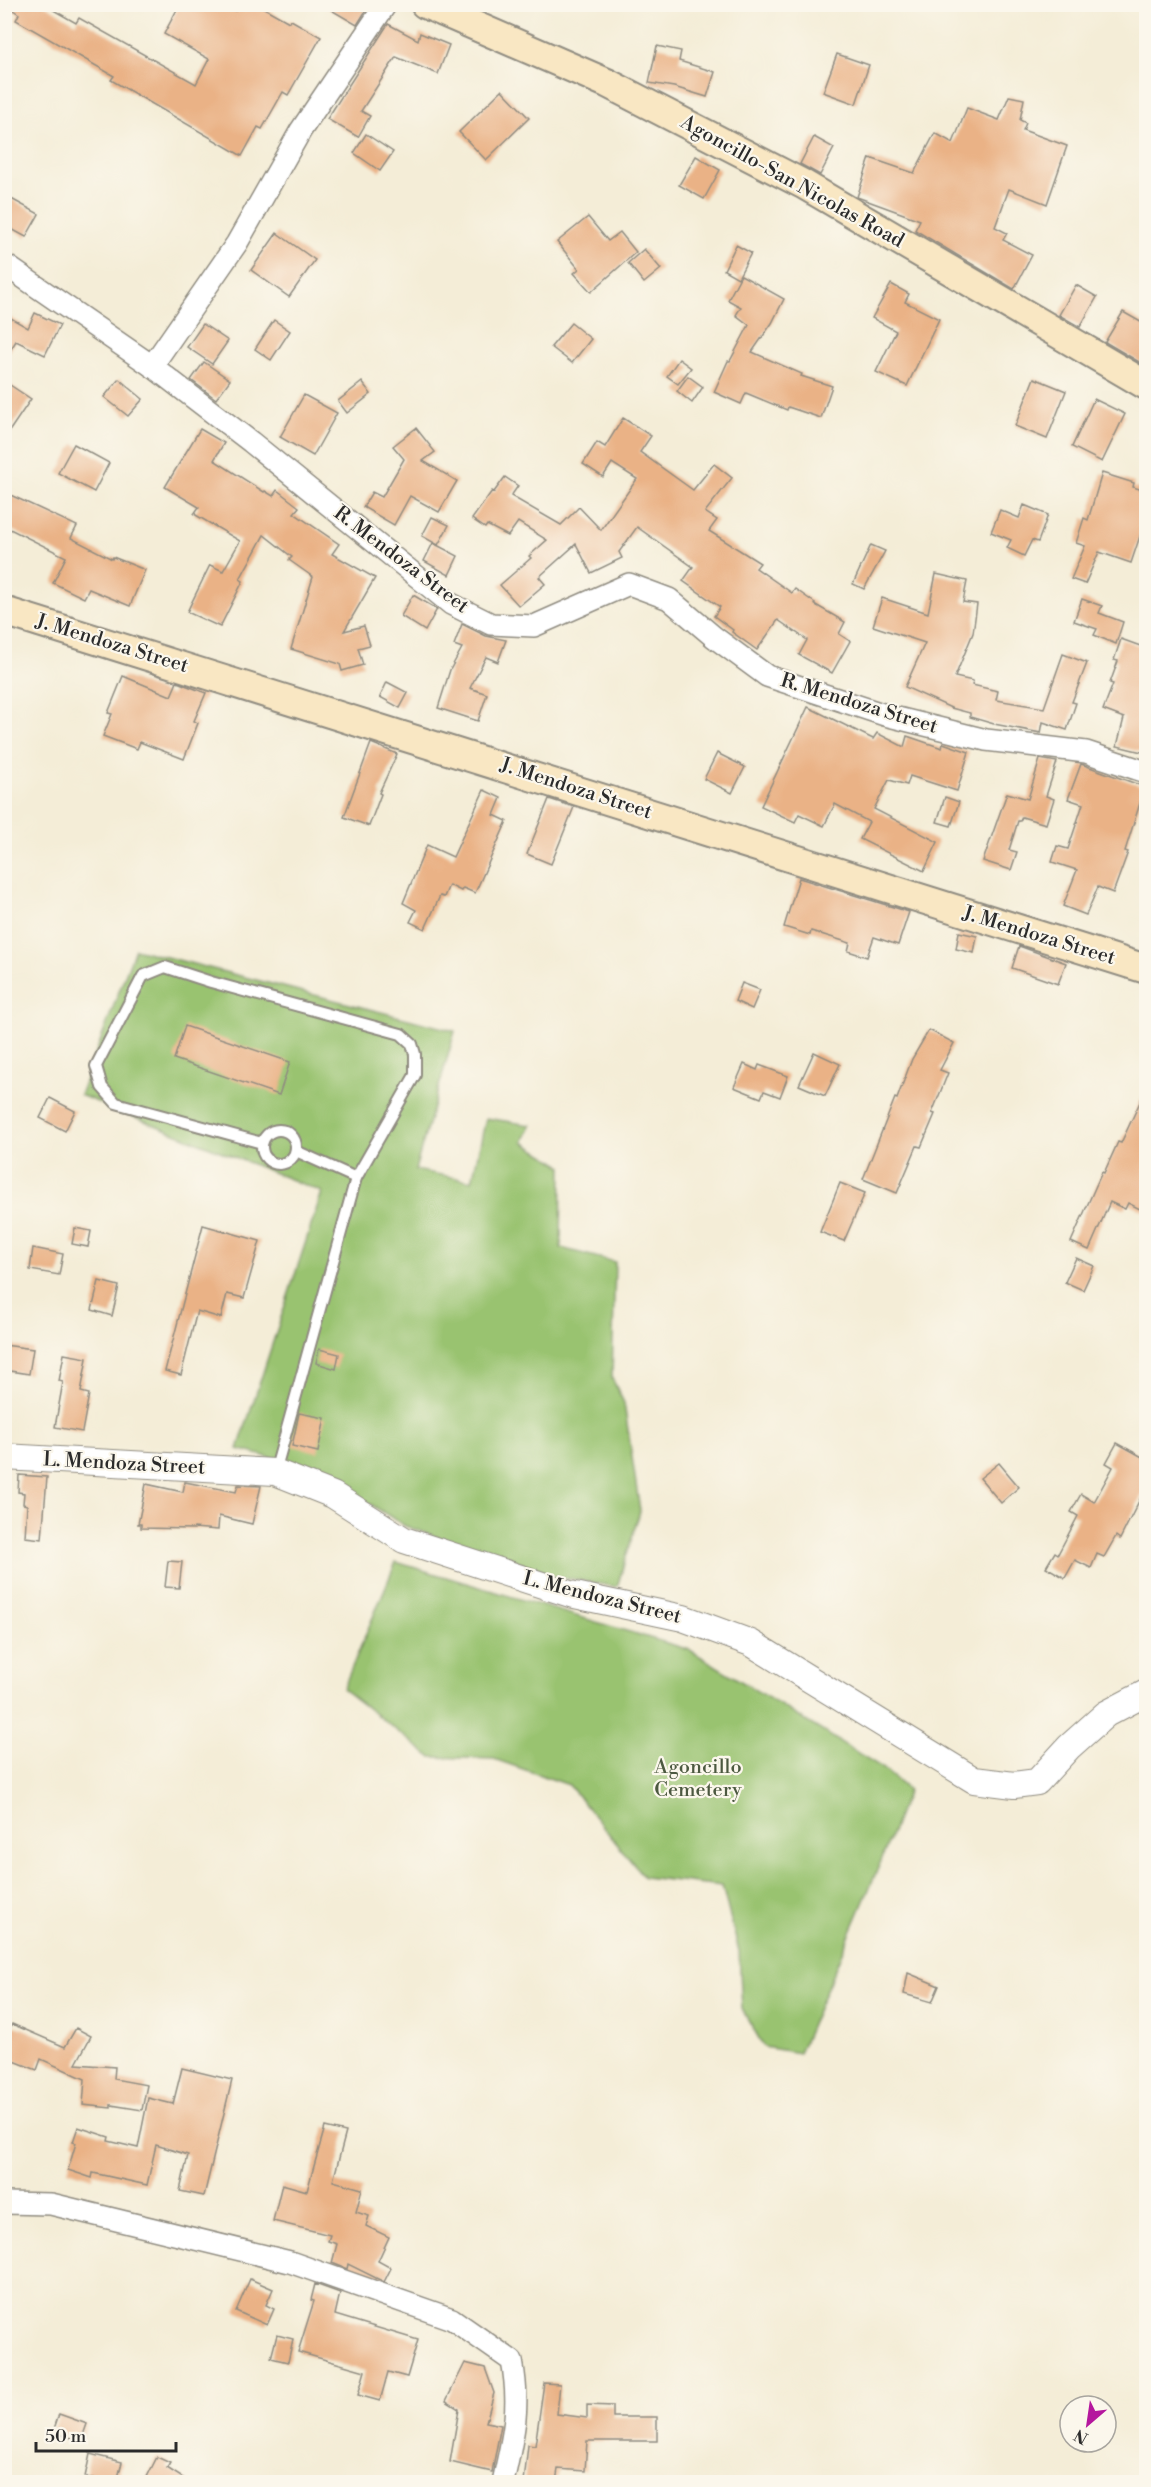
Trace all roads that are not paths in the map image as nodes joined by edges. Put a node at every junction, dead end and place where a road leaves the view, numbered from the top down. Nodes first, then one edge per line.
1 (386, 4) edge
2 (425, 4) edge
3 (4, 264) edge
4 (152, 366) junction
5 (1146, 385) edge
6 (4, 611) edge
7 (1146, 772) edge
8 (1146, 969) edge
9 (262, 1143) junction
10 (296, 1151) junction
11 (356, 1178) junction
12 (4, 1457) edge
13 (275, 1472) junction
14 (1146, 1693) edge
15 (4, 2203) edge
16 (503, 2482) edge

1 - 4 street
2 - 5 main road, Agoncillo-San Nicolas Road
3 - 4 street, R. Mendoza Street
4 - 7 street, R. Mendoza Street
6 - 8 main road, J. Mendoza Street
9 - 10 lane
9 - 10 lane
9 - 11 lane
10 - 11 lane
11 - 13 lane
12 - 13 street, L. Mendoza Street
13 - 14 street, L. Mendoza Street
15 - 16 street

